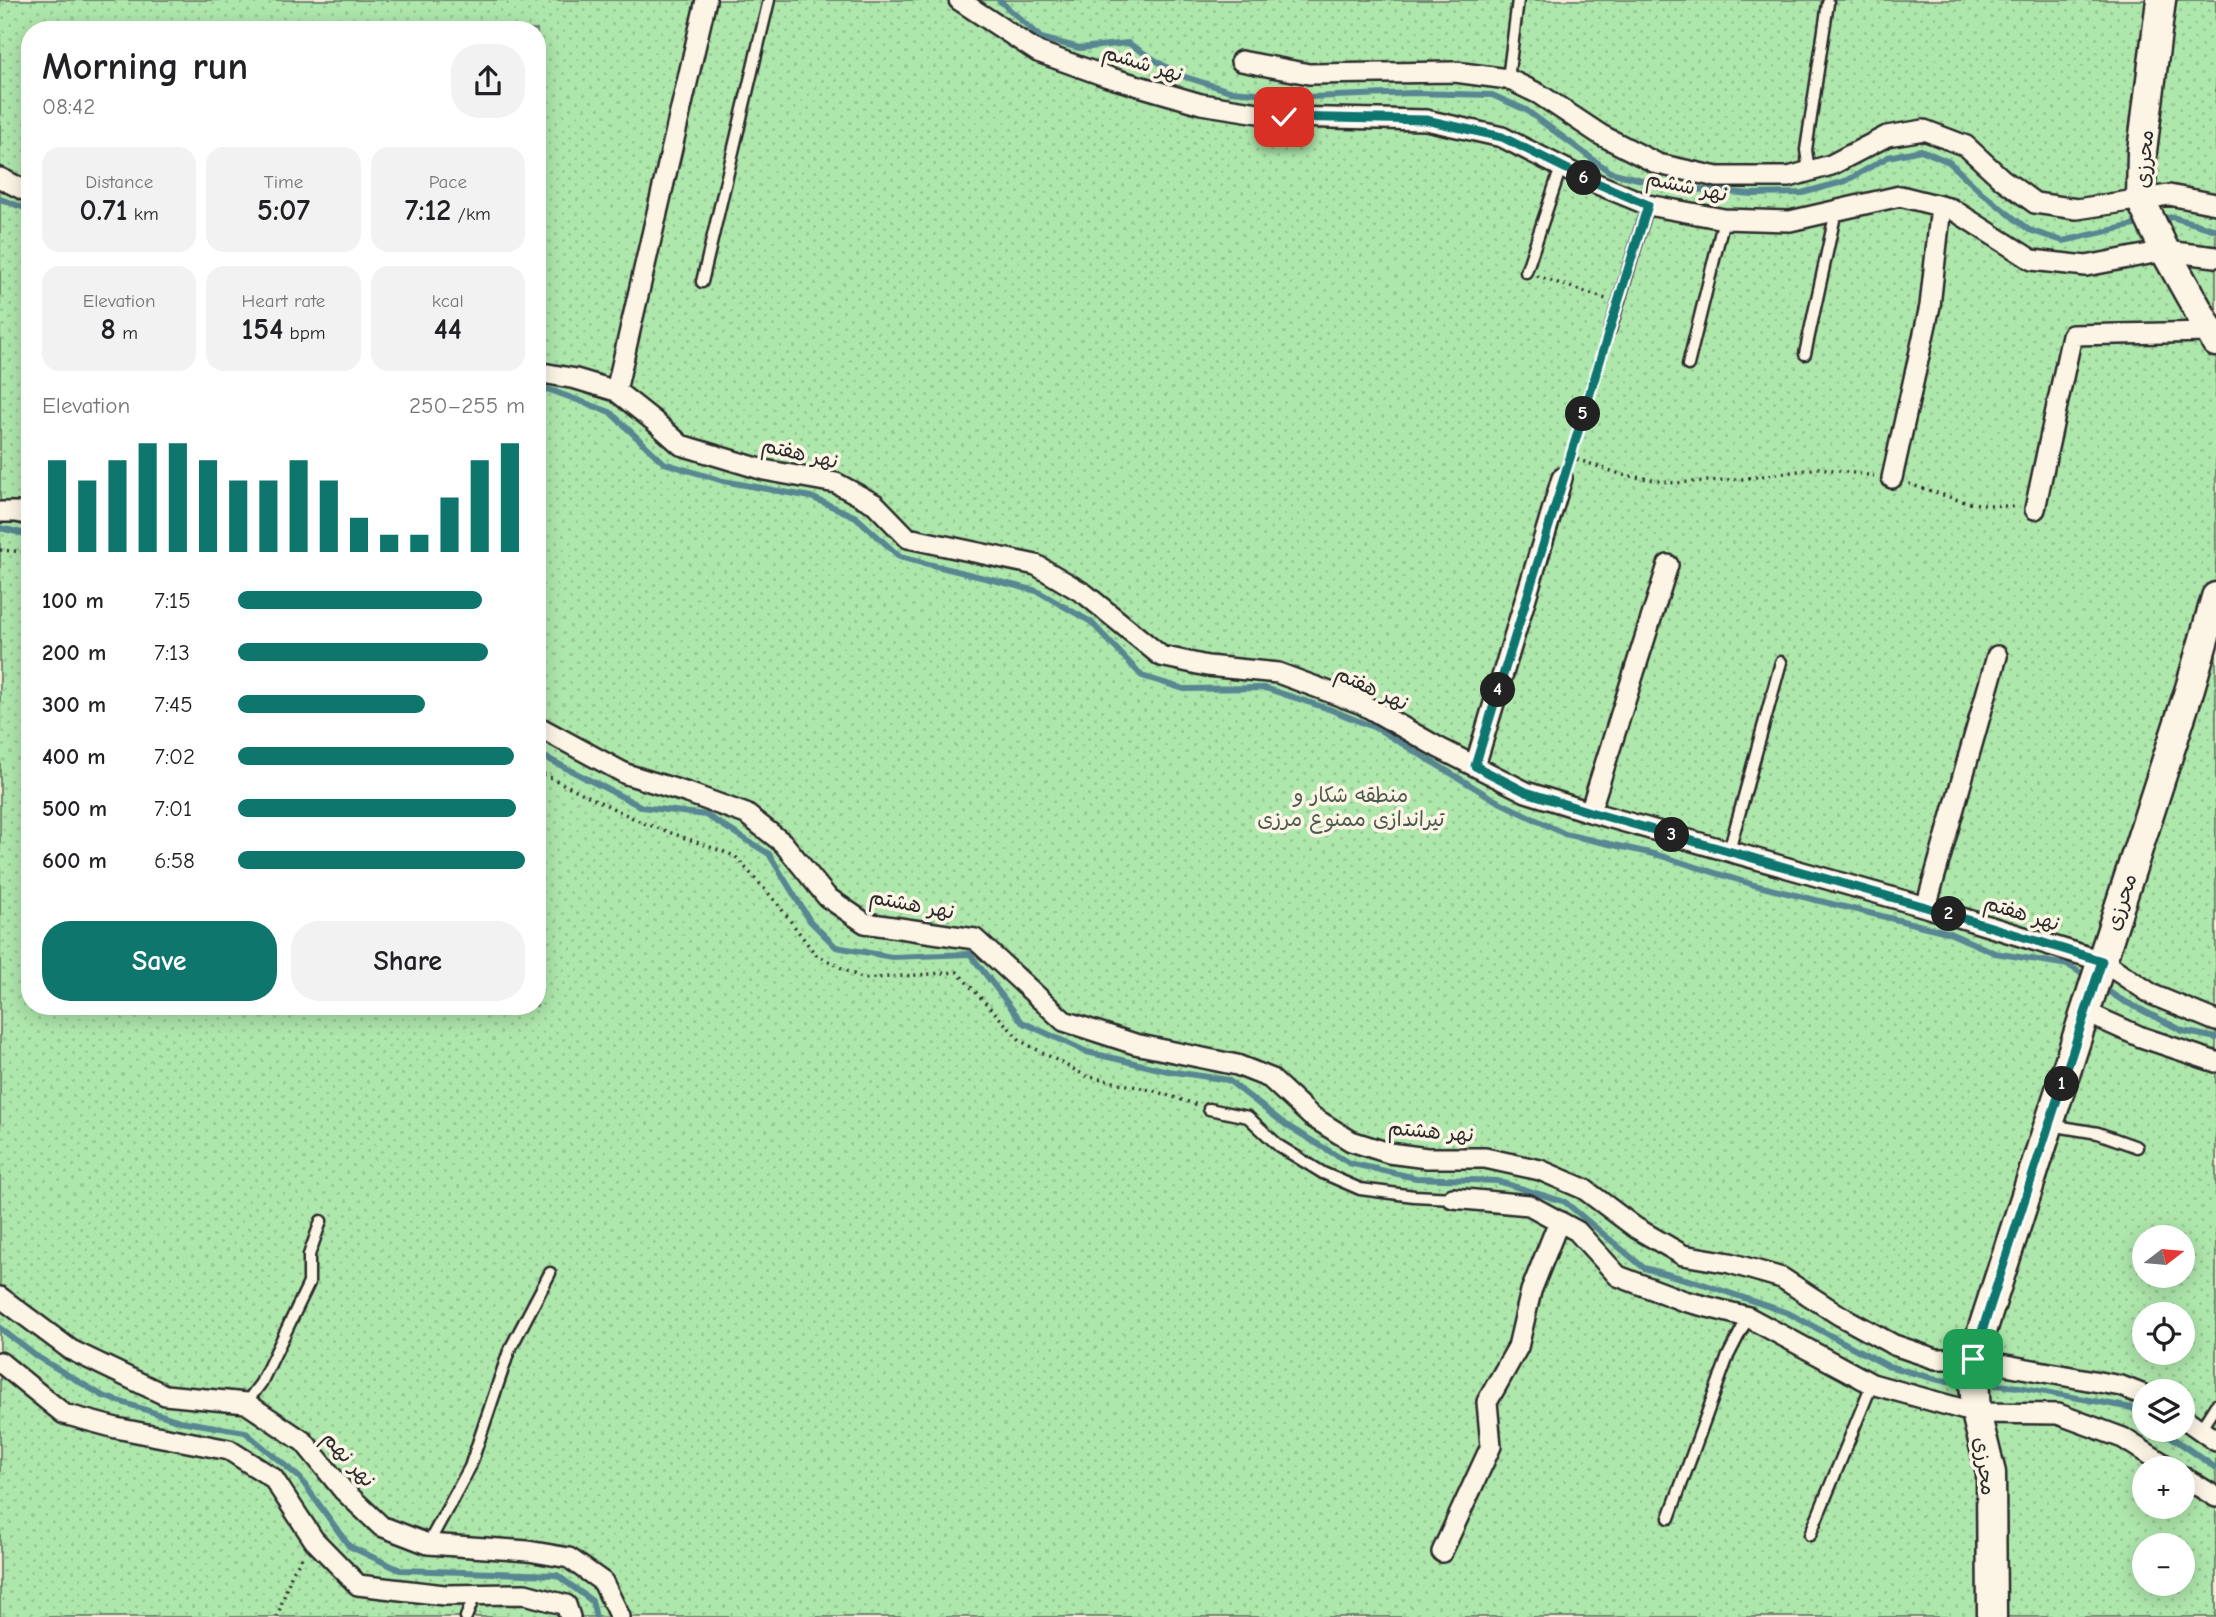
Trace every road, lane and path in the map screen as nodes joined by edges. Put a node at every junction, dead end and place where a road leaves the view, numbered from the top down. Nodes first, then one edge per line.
1 (706, 0) edge
2 (769, 0) edge
3 (959, 0) edge
4 (1518, 0) edge
5 (2161, 0) edge
6 (1828, 3) dead end
7 (1241, 61) dead end
8 (1508, 79) junction
9 (1561, 167) junction
10 (1809, 171) junction
11 (0, 178) edge
12 (21, 188) edge
13 (2216, 204) edge
14 (1648, 205) junction
15 (2144, 205) junction
16 (1941, 206) junction
17 (1836, 211) junction
18 (1724, 219) junction
19 (2162, 244) junction
20 (2216, 257) edge
21 (1526, 272) joint
22 (702, 282) dead end
23 (1618, 303) junction
24 (1610, 330) joint
25 (2213, 337) edge
26 (1805, 354) dead end
27 (1688, 365) dead end
28 (546, 374) edge
29 (616, 391) junction
30 (1570, 457) junction
31 (1562, 478) joint
32 (1892, 478) junction
33 (2035, 509) joint
34 (0, 512) edge
35 (21, 513) edge
36 (0, 550) edge
37 (21, 552) edge
38 (1668, 565) dead end
39 (2216, 597) edge
40 (1997, 656) dead end
41 (1781, 662) dead end
42 (546, 731) edge
43 (1475, 766) junction
44 (546, 775) edge
45 (1590, 812) junction
46 (1729, 851) junction
47 (1926, 907) junction
48 (2094, 984) junction
49 (2216, 1021) edge
50 (2216, 1062) edge
51 (1209, 1109) joint
52 (2049, 1124) junction
53 (2137, 1147) dead end
54 (1453, 1198) joint
55 (321, 1221) dead end
56 (1559, 1221) junction
57 (550, 1273) dead end
58 (0, 1297) edge
59 (1748, 1317) junction
60 (0, 1362) edge
61 (1872, 1384) junction
62 (1975, 1385) junction
63 (2132, 1390) edge
64 (246, 1403) junction
65 (2216, 1405) edge
66 (2208, 1435) edge
67 (2151, 1456) edge
68 (2195, 1484) edge
69 (2216, 1497) edge
70 (1669, 1518) dead end
71 (1810, 1535) dead end
72 (314, 1540) junction
73 (428, 1544) junction
74 (1442, 1552) dead end
75 (475, 1595) junction
76 (277, 1617) edge
77 (466, 1617) edge
78 (570, 1617) edge
79 (620, 1617) edge
80 (1992, 1617) edge

1 - 29 street
2 - 22 lane
3 - 9 street, نهر ششم
4 - 8 lane
5 - 15 street, محرزی
6 - 10 lane
7 - 8 street
8 - 10 street
9 - 14 street, نهر ششم
9 - 21 lane
10 - 15 street
11 - 12 street
13 - 15 street
14 - 18 street, نهر ششم
14 - 23 lane
15 - 19 street, محرزی
16 - 17 street, نهر ششم
16 - 19 street, نهر ششم
16 - 32 street
17 - 18 street, نهر ششم
17 - 26 lane
18 - 27 lane
19 - 20 street, نهر ششم
19 - 25 street, محرزی
21 - 23 path
23 - 24 lane
24 - 30 path
25 - 33 street
28 - 29 street, نهر هفتم
29 - 43 street, نهر هفتم
30 - 31 path
30 - 32 path
31 - 43 street
32 - 33 path
34 - 35 street
36 - 37 path
38 - 45 street
39 - 48 street, محرزی
40 - 47 street
41 - 46 lane
42 - 62 street, نهر هشتم
43 - 45 street, نهر هفتم
44 - 51 path
45 - 46 street, نهر هفتم
46 - 47 street, نهر هفتم
47 - 48 street, نهر هفتم
48 - 49 street, نهر هفتم
48 - 50 street
48 - 52 street, محرزی
51 - 54 lane
52 - 53 lane
52 - 62 street, محرزی
54 - 56 street
55 - 64 lane
56 - 59 street
56 - 74 street
57 - 73 lane
58 - 64 street, نهر نهم
59 - 61 street
59 - 70 lane
60 - 72 street
61 - 62 street
61 - 71 lane
62 - 63 street, نهر هشتم
62 - 67 street
62 - 80 street, محرزی
64 - 73 street, نهر نهم
65 - 66 lane
68 - 69 street
72 - 75 street
72 - 76 path
73 - 79 street, نهر نهم
75 - 77 lane
75 - 78 street

